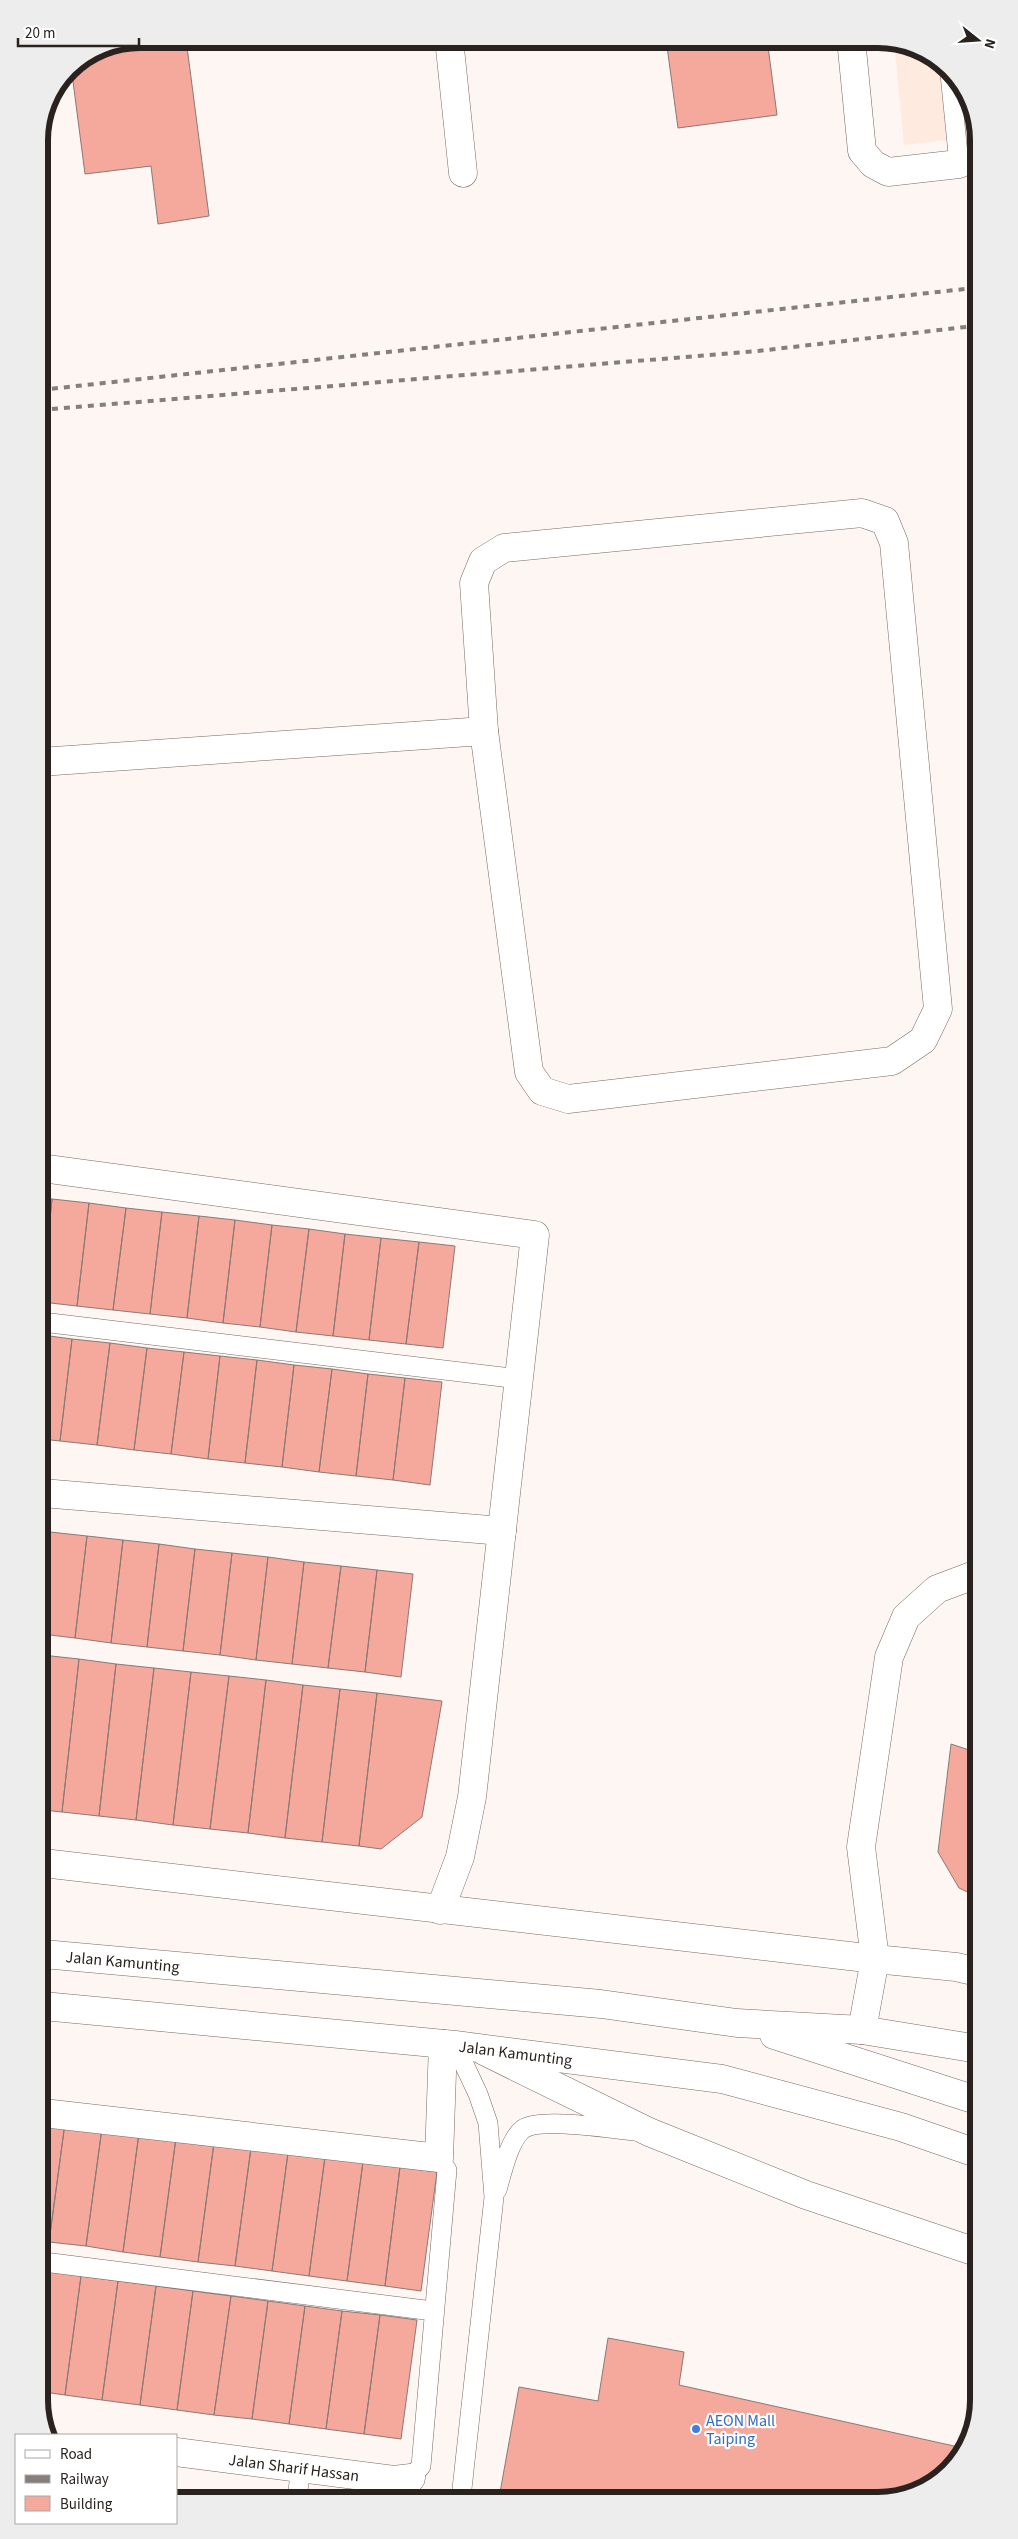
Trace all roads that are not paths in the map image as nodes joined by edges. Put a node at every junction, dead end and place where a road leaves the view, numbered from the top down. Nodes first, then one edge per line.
1 (450, 48) edge
2 (852, 48) edge
3 (952, 86) edge
4 (967, 164) edge
5 (463, 173) dead end
6 (484, 731) junction
7 (48, 761) edge
8 (48, 1169) edge
9 (48, 1323) edge
10 (519, 1379) junction
11 (48, 1493) edge
12 (502, 1530) junction
13 (970, 1577) edge
14 (48, 1864) edge
15 (440, 1910) junction
16 (48, 1954) edge
17 (875, 1959) junction
18 (970, 1970) edge
19 (48, 2006) edge
20 (737, 2024) junction
21 (862, 2030) junction
22 (459, 2046) junction
23 (970, 2048) edge
24 (970, 2098) edge
25 (48, 2113) edge
26 (649, 2132) junction
27 (970, 2151) edge
28 (439, 2158) junction
29 (494, 2198) junction
30 (970, 2251) edge
31 (48, 2263) edge
32 (433, 2311) junction
33 (178, 2452) edge
34 (301, 2466) junction
35 (411, 2478) joint
36 (298, 2491) edge
37 (462, 2491) edge

1 - 5 street
2 - 4 street
3 - 4 lane
6 - 6 street
6 - 7 street
8 - 10 street
9 - 10 lane
10 - 12 street
11 - 12 street
12 - 15 street
13 - 17 street
14 - 15 street
15 - 17 street
16 - 20 street, Jalan Kamunting
17 - 18 street
17 - 21 street
19 - 22 street, Jalan Kamunting
20 - 21 street, Jalan Kamunting
20 - 24 street
21 - 23 street, Jalan Kamunting
22 - 26 street
22 - 27 street, Jalan Kamunting
22 - 28 street
22 - 29 lane
25 - 28 street
26 - 29 lane
26 - 30 street
28 - 32 lane
29 - 37 lane
31 - 32 lane
32 - 35 lane
33 - 34 street, Jalan Sharif Hassan
34 - 35 street, Jalan Sharif Hassan
34 - 36 lane

